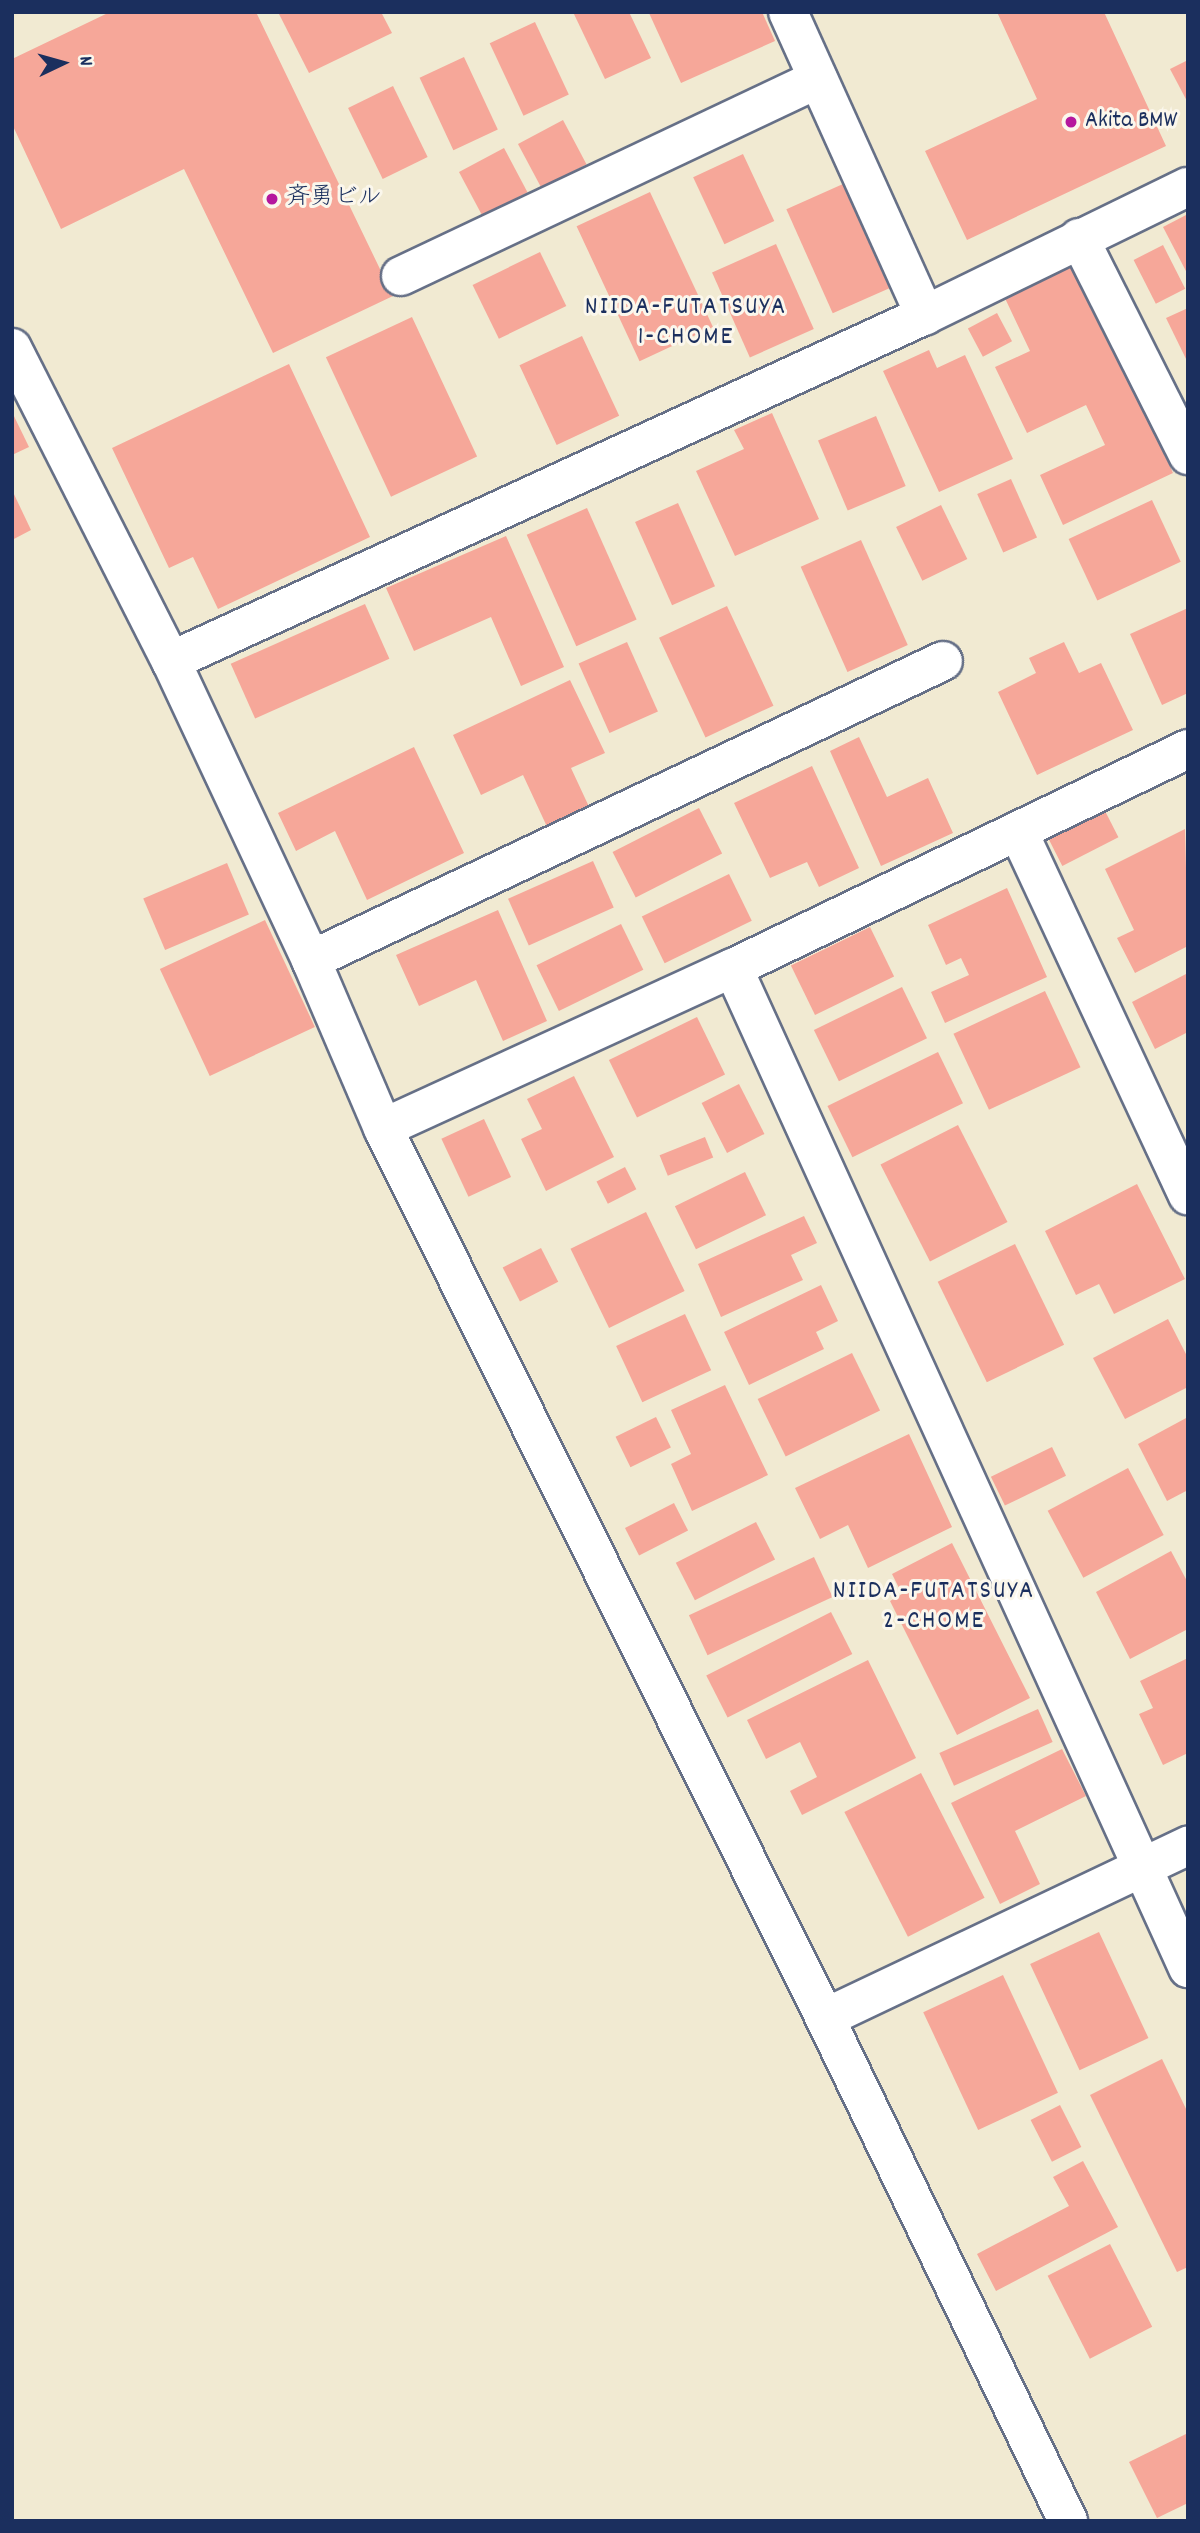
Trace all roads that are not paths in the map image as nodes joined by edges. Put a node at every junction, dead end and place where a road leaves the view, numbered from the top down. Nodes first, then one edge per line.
1 (788, 12) edge
2 (818, 79) junction
3 (1188, 187) edge
4 (1079, 238) junction
5 (401, 276) dead end
6 (925, 315) junction
7 (12, 348) edge
8 (1188, 454) edge
9 (171, 661) junction
10 (943, 661) dead end
11 (1188, 749) edge
12 (1018, 831) junction
13 (311, 960) junction
14 (733, 968) junction
15 (383, 1128) junction
16 (1188, 1195) edge
17 (1188, 1846) edge
18 (1140, 1869) junction
19 (1188, 1968) edge
20 (825, 2018) junction
21 (1068, 2521) edge

1 - 2 street
2 - 5 street
2 - 6 street
3 - 4 street
4 - 6 street
4 - 8 street
6 - 9 street
7 - 9 street
9 - 13 street
10 - 13 street
11 - 12 street
12 - 14 street
12 - 16 street
13 - 15 street
14 - 15 street
14 - 18 street
15 - 20 street
17 - 18 street
18 - 19 street
18 - 20 street
20 - 21 street

